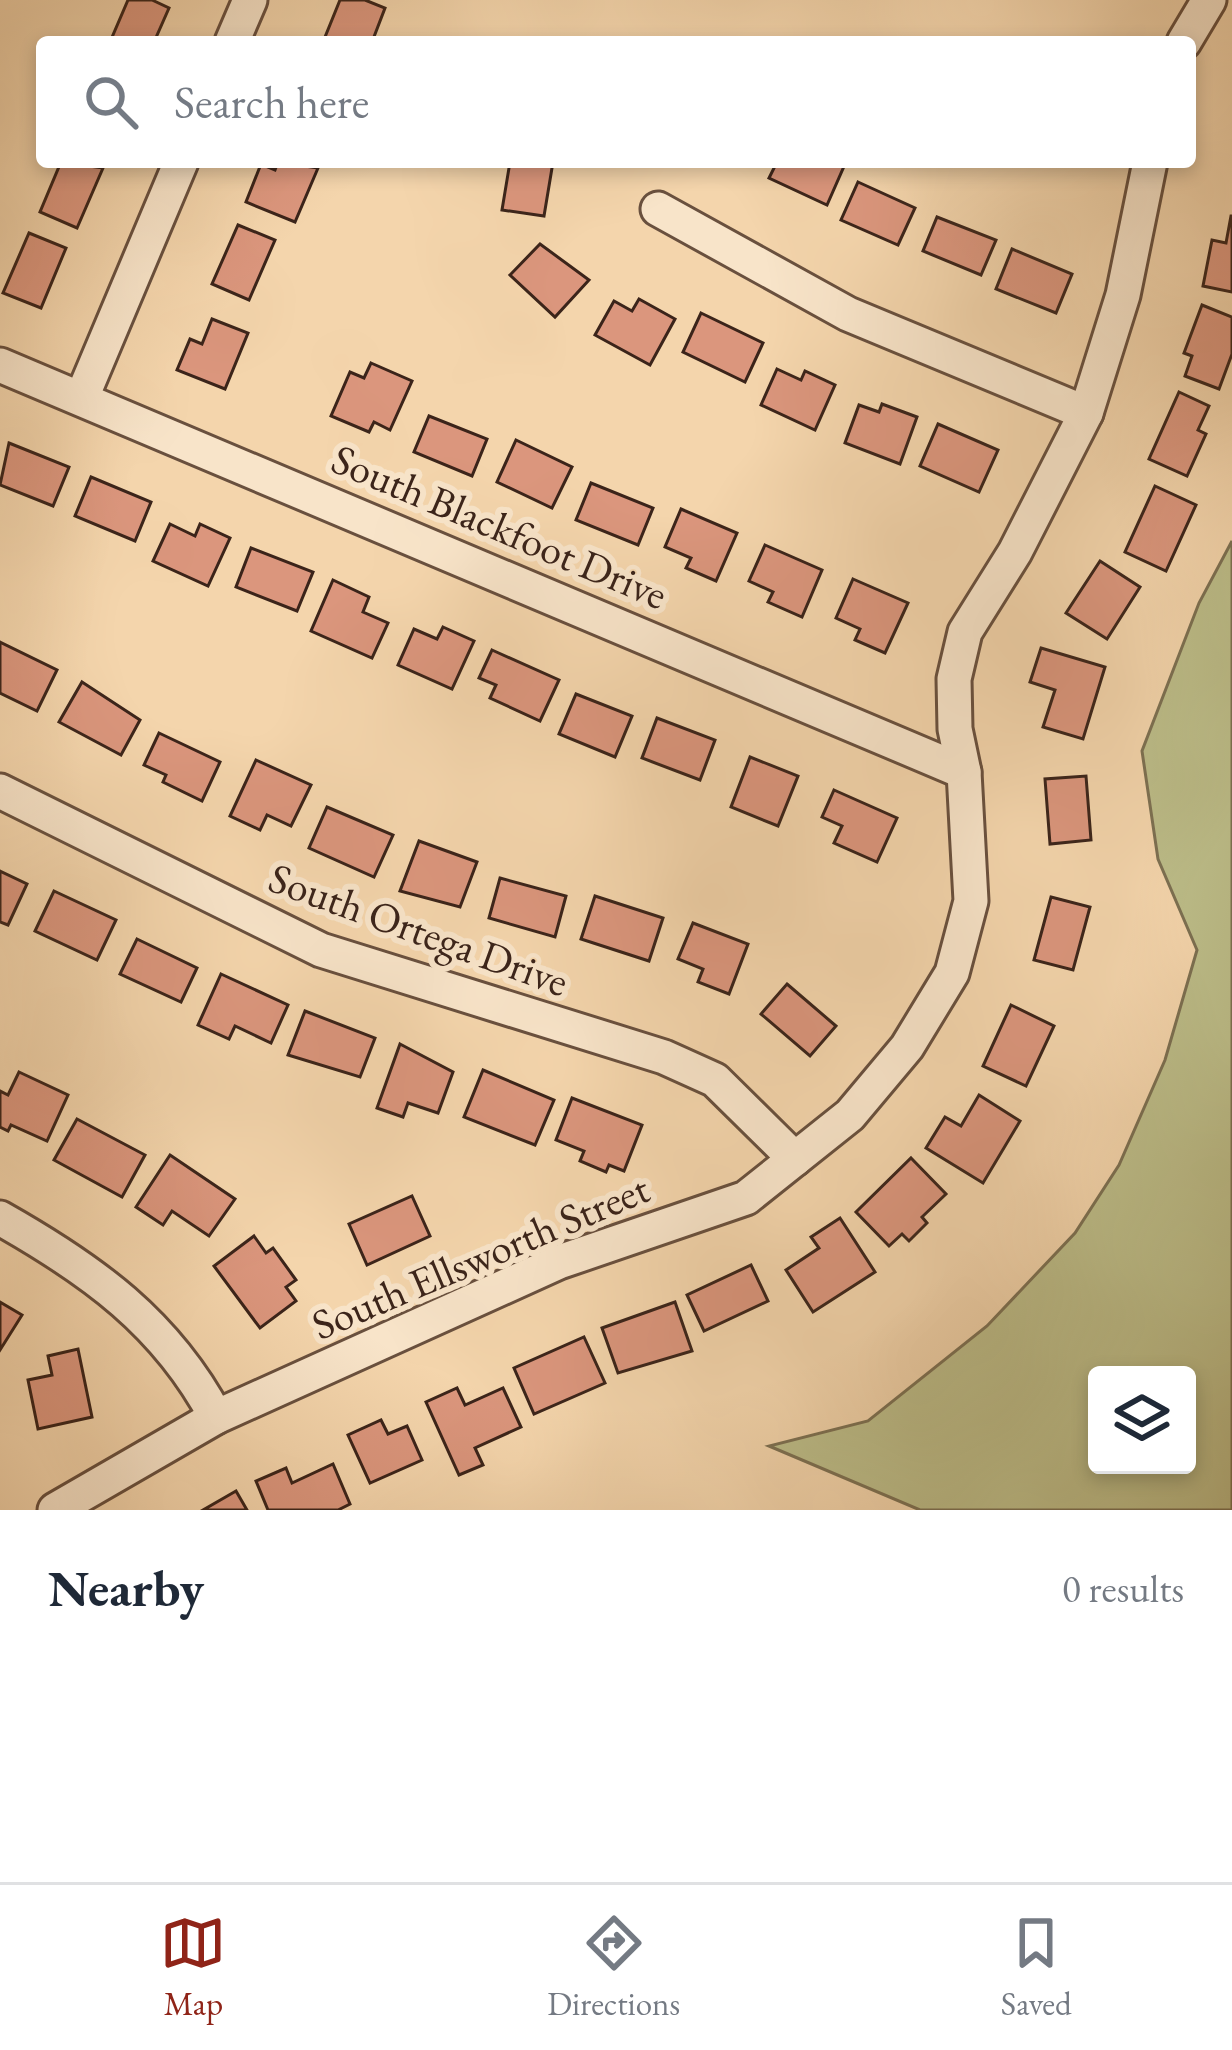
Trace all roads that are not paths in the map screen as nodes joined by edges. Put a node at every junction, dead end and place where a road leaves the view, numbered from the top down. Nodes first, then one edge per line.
1 (250, 0) edge
2 (1209, 0) edge
3 (235, 36) edge
4 (1188, 36) edge
5 (178, 168) edge
6 (1149, 168) edge
7 (658, 209) dead end
8 (0, 364) edge
9 (82, 397) junction
10 (1086, 412) junction
11 (964, 772) junction
12 (0, 791) edge
13 (795, 1159) junction
14 (0, 1218) edge
15 (216, 1418) junction
16 (55, 1510) edge

1 - 3 street
2 - 4 street
5 - 9 street
6 - 10 street, South Ellsworth Street
7 - 10 street
8 - 9 street, South Blackfoot Drive
9 - 11 street, South Blackfoot Drive
10 - 11 street, South Ellsworth Street
11 - 13 street, South Ellsworth Street
12 - 13 street, South Ortega Drive
13 - 15 street, South Ellsworth Street
14 - 15 street
15 - 16 street, South Ellsworth Street

